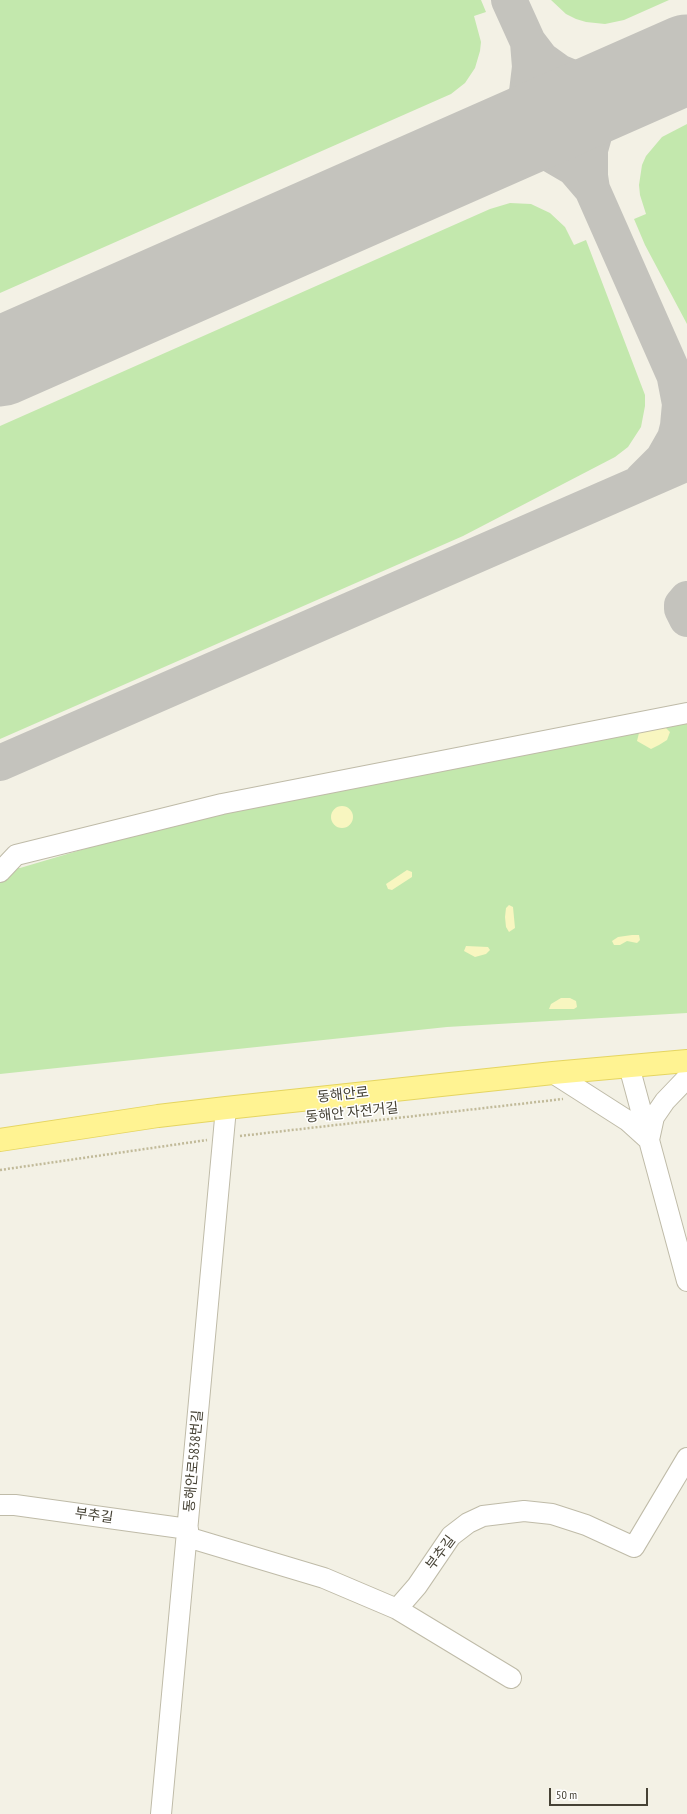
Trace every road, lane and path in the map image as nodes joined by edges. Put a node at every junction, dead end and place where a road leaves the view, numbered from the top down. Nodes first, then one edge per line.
1 (687, 713) edge
2 (0, 872) edge
3 (687, 1061) edge
4 (629, 1066) junction
5 (553, 1072) junction
6 (687, 1078) edge
7 (565, 1099) dead end
8 (226, 1108) junction
9 (224, 1137) junction
10 (0, 1140) edge
11 (649, 1140) junction
12 (0, 1170) edge
13 (687, 1281) edge
14 (687, 1458) edge
15 (0, 1505) edge
16 (187, 1533) junction
17 (398, 1609) junction
18 (511, 1678) dead end
19 (161, 1814) edge

1 - 2 street
3 - 4 main road, 동해안로
4 - 5 main road, 동해안로
4 - 11 street
5 - 8 main road, 동해안로
5 - 11 street
6 - 11 street
7 - 9 path, 동해안 자전거길
8 - 9 street, 동해안로5838번길
8 - 10 main road, 동해안로
9 - 12 path, 동해안 자전거길
9 - 16 street, 동해안로5838번길
11 - 13 street
14 - 17 street, 부추길
15 - 16 street, 부추길
16 - 17 street, 부추길
16 - 19 street, 동해안로5838번길
17 - 18 street

